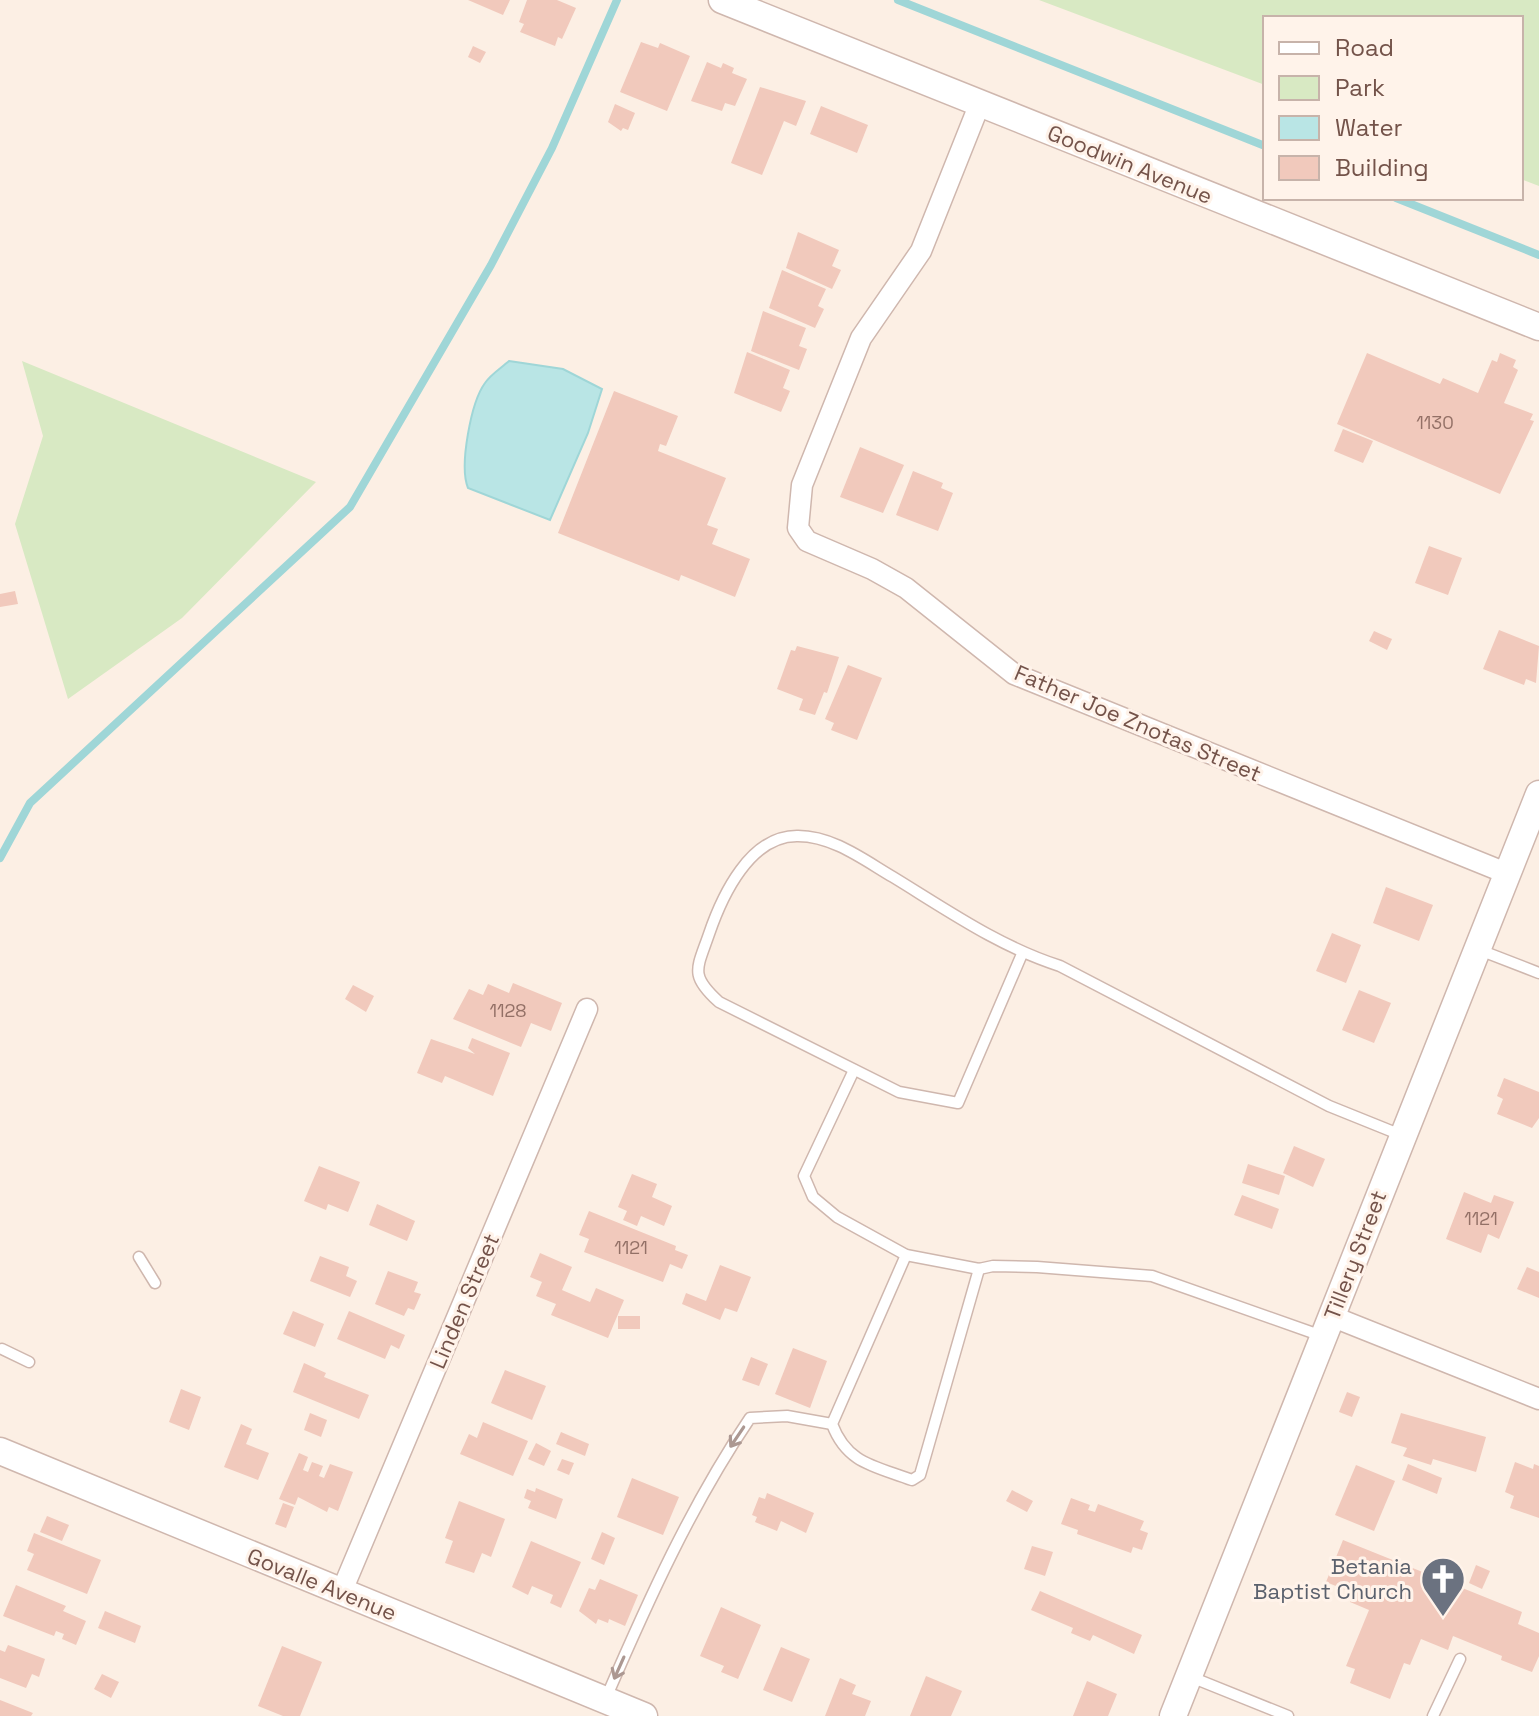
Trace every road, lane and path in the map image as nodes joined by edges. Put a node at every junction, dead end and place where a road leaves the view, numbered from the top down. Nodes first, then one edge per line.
1 (722, 0) edge
2 (980, 103) junction
3 (1539, 327) edge
4 (1539, 794) edge
5 (1506, 873) junction
6 (1475, 948) junction
7 (1022, 954) junction
8 (1539, 973) edge
9 (587, 1009) dead end
10 (854, 1070) junction
11 (1401, 1135) junction
12 (906, 1255) junction
13 (139, 1257) dead end
14 (979, 1269) junction
15 (155, 1283) dead end
16 (1328, 1326) junction
17 (2, 1349) dead end
18 (29, 1362) dead end
19 (1539, 1399) edge
20 (832, 1424) junction
21 (0, 1451) edge
22 (341, 1593) junction
23 (1460, 1659) dead end
24 (1189, 1676) junction
25 (605, 1700) junction
26 (644, 1716) edge
27 (1173, 1716) edge
28 (1288, 1716) edge
29 (1433, 1716) edge

1 - 2 street, Goodwin Avenue
2 - 3 street, Goodwin Avenue
2 - 5 street, Father Joe Znotas Street
4 - 5 street, Tillery Street
5 - 6 street, Tillery Street
6 - 8 lane
6 - 11 street, Tillery Street
7 - 10 lane
7 - 10 lane
7 - 11 lane
9 - 22 street, Linden Street
10 - 12 lane
11 - 16 street, Tillery Street
12 - 14 lane
12 - 20 lane
13 - 15 lane
14 - 16 lane
14 - 20 lane
16 - 19 street
16 - 24 street, Tillery Street
17 - 18 lane
20 -> 25 lane
21 - 22 street, Govalle Avenue
22 - 25 street, Govalle Avenue
23 - 29 lane
24 - 27 street, Tillery Street
24 - 28 lane
25 - 26 street, Govalle Avenue

